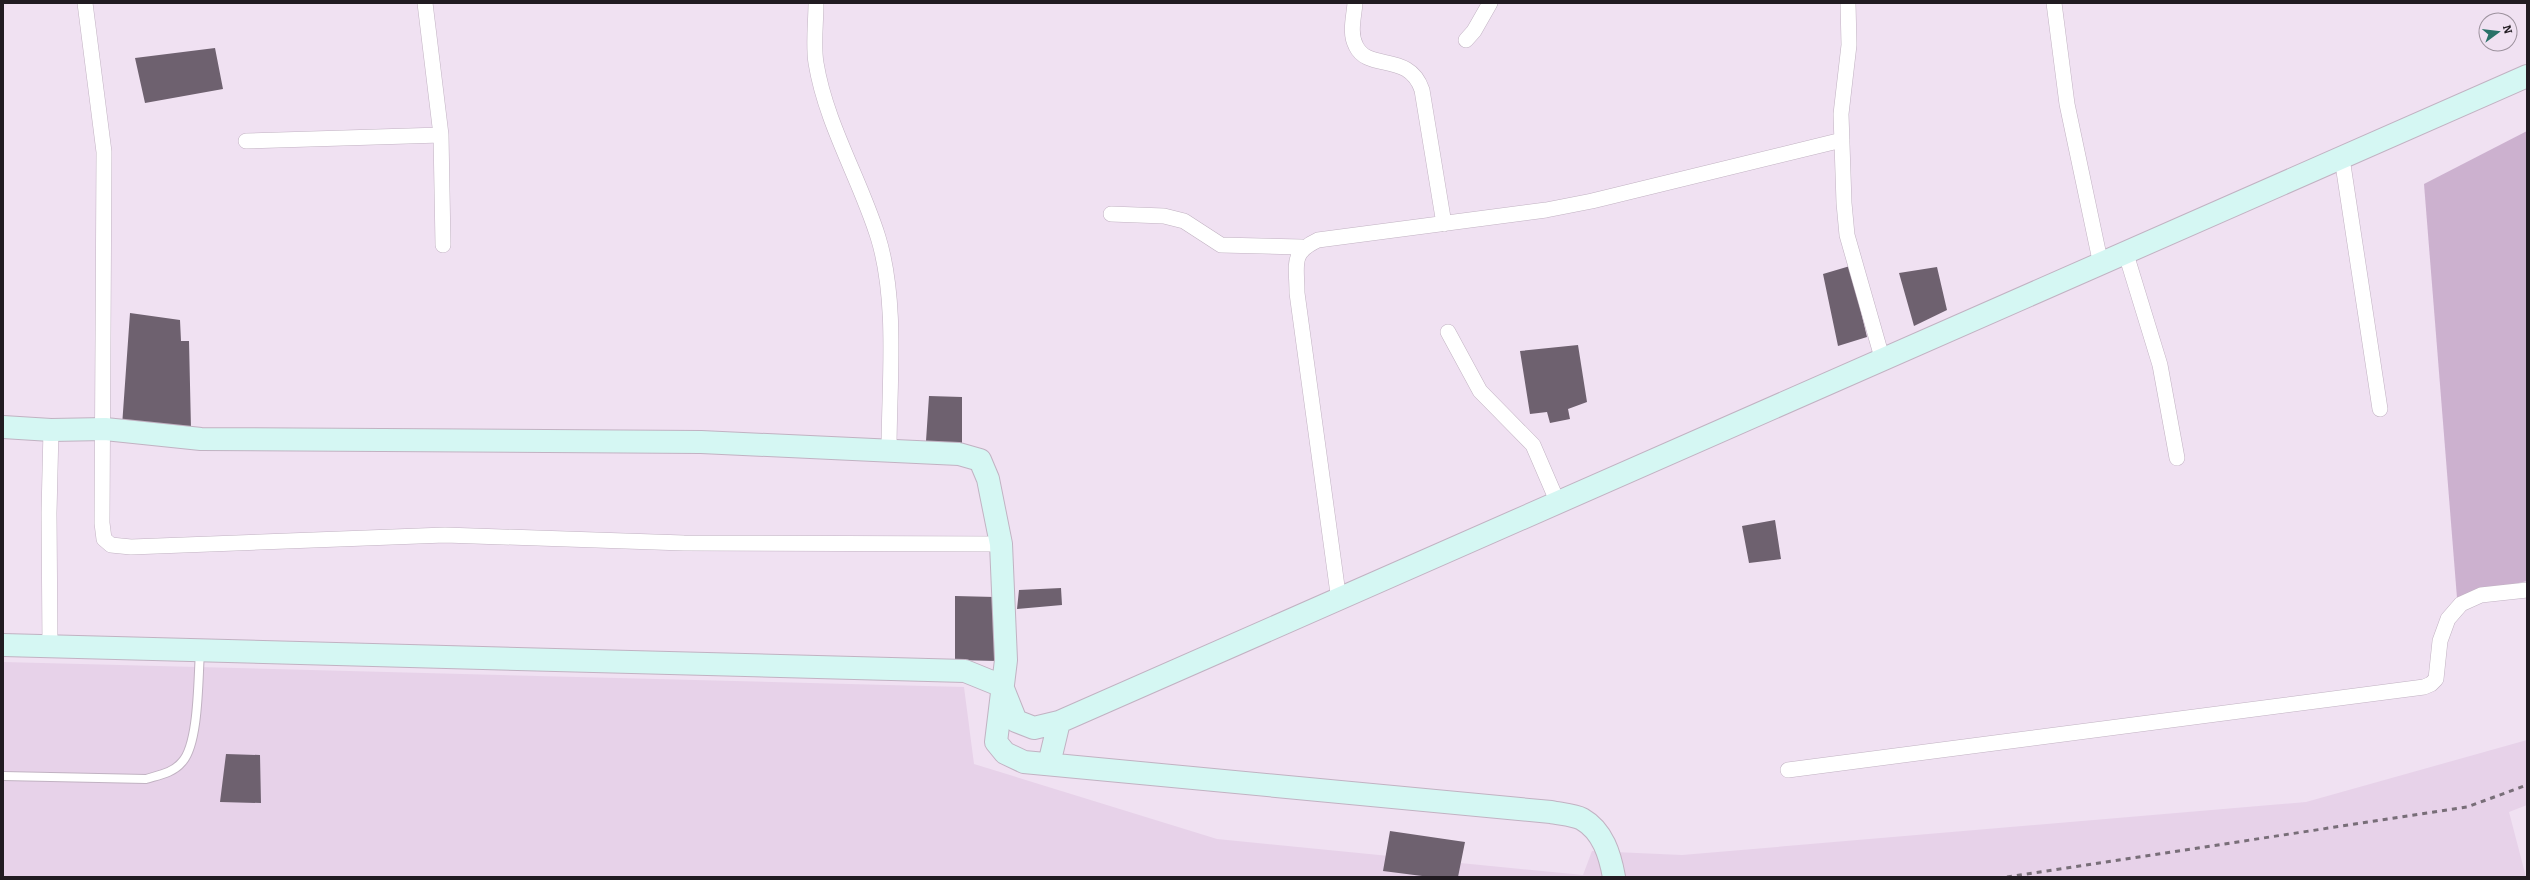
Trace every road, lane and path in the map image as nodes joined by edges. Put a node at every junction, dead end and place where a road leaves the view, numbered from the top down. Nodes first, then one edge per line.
1 (85, 3) edge
2 (425, 3) edge
3 (816, 3) edge
4 (1355, 3) edge
5 (1490, 3) edge
6 (1848, 3) edge
7 (2054, 3) edge
8 (1466, 40) dead end
9 (2527, 76) edge
10 (441, 135) junction
11 (1842, 140) junction
12 (246, 141) dead end
13 (2342, 158) junction
14 (1111, 214) dead end
15 (1444, 224) junction
16 (443, 245) dead end
17 (1302, 247) junction
18 (2126, 254) junction
19 (2101, 265) junction
20 (1448, 332) dead end
21 (1883, 361) junction
22 (2380, 409) dead end
23 (3, 427) edge
24 (105, 429) junction
25 (51, 430) junction
26 (888, 451) junction
27 (2177, 458) dead end
28 (1558, 504) junction
29 (1001, 544) junction
30 (2527, 590) edge
31 (1339, 600) junction
32 (3, 645) edge
33 (50, 646) junction
34 (200, 650) junction
35 (1002, 686) junction
36 (1059, 722) junction
37 (1049, 764) junction
38 (1788, 770) dead end
39 (3, 776) edge
40 (1614, 877) edge

1 - 24 street
2 - 10 street
3 - 26 street
4 - 15 street
5 - 8 street
6 - 11 street
7 - 19 street
9 - 13 main road
10 - 12 street
10 - 16 street
11 - 15 street
11 - 21 street
13 - 18 main road
13 - 22 street
14 - 17 street
15 - 17 street
17 - 31 street
18 - 19 main road
18 - 27 street
19 - 21 main road
20 - 28 street
21 - 28 main road
23 - 25 main road
24 - 25 main road
24 - 26 main road
24 - 29 street
25 - 33 street
26 - 29 main road
28 - 31 main road
29 - 35 main road
30 - 38 street
31 - 36 main road
32 - 33 main road
33 - 34 main road
34 - 35 main road
34 - 39 lane
35 - 36 main road
35 - 37 main road
36 - 37 main road
37 - 40 main road

